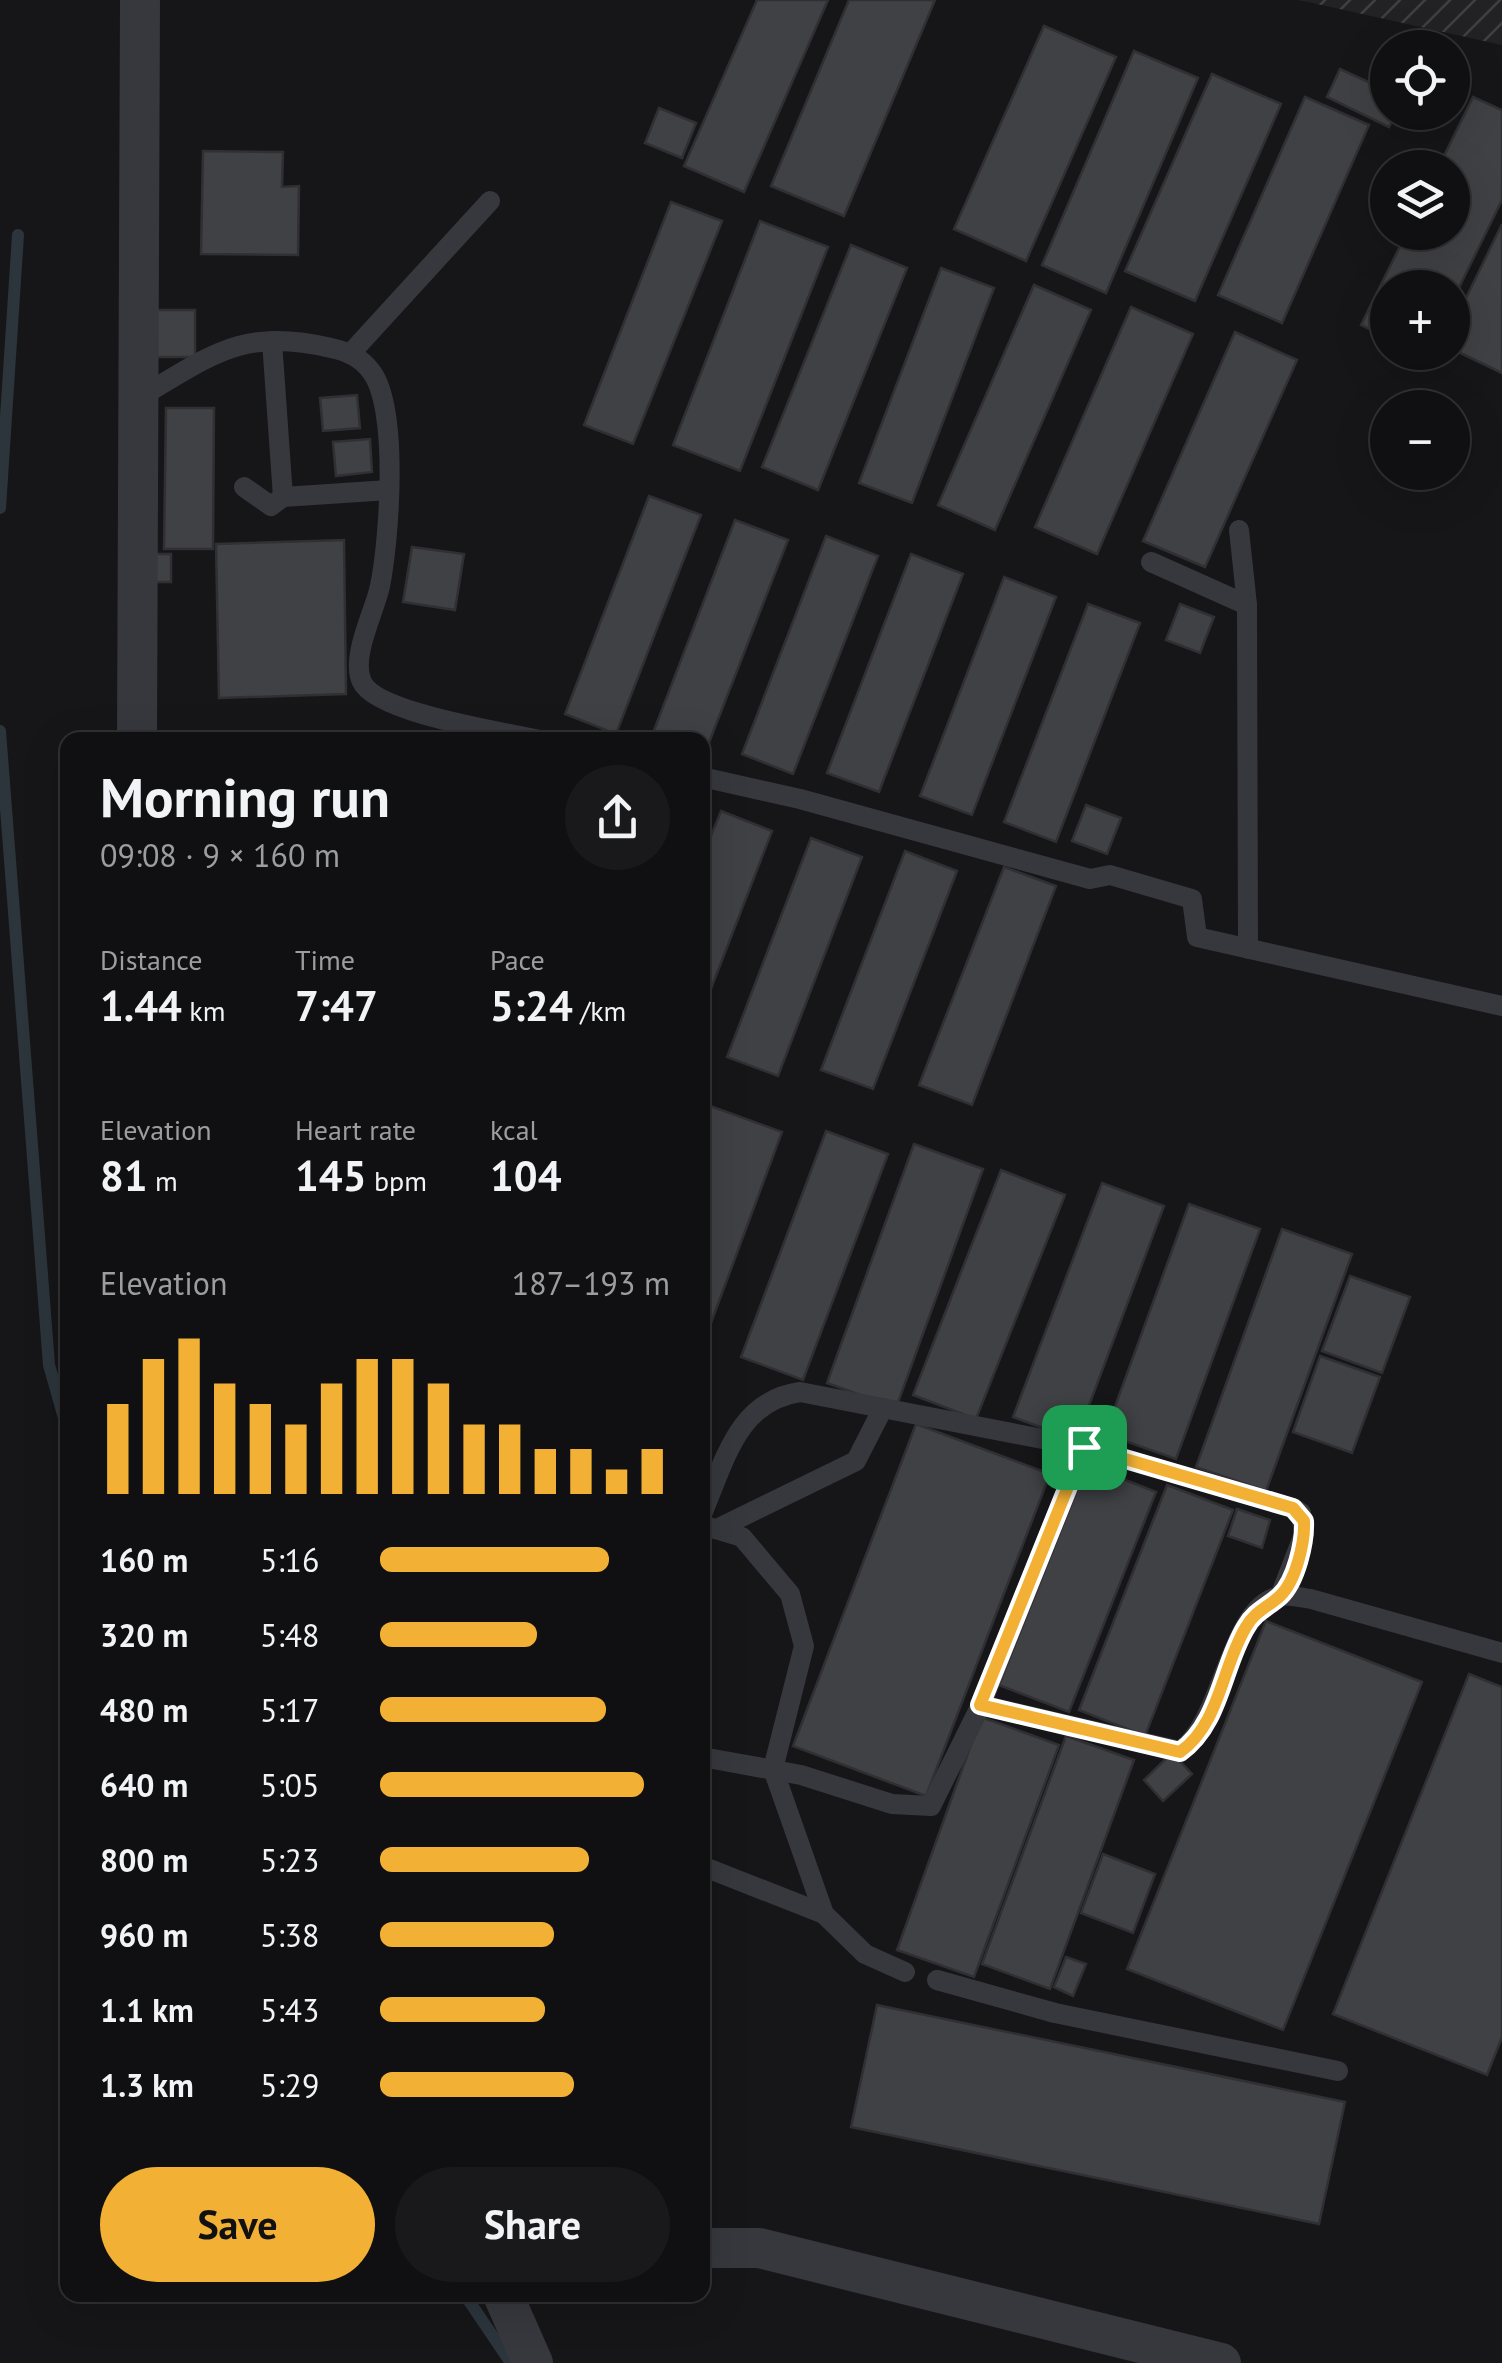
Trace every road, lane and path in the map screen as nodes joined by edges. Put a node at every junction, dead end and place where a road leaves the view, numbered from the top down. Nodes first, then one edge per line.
1 (140, 0) edge
2 (490, 201) dead end
3 (272, 341) junction
4 (350, 354) junction
5 (142, 396) junction
6 (244, 486) dead end
7 (390, 490) junction
8 (276, 509) junction
9 (1239, 530) dead end
10 (1151, 562) dead end
11 (1247, 605) junction
12 (137, 732) edge
13 (507, 732) edge
14 (710, 779) edge
15 (1248, 949) junction
16 (1502, 1006) edge
17 (883, 1408) junction
18 (1084, 1447) junction
19 (710, 1497) edge
20 (712, 1526) edge
21 (1280, 1596) junction
22 (1502, 1653) edge
23 (980, 1705) junction
24 (710, 1758) edge
25 (773, 1769) junction
26 (710, 1869) edge
27 (824, 1914) junction
28 (905, 1972) dead end
29 (937, 1980) dead end
30 (1338, 2071) dead end
31 (710, 2248) edge
32 (507, 2302) edge
33 (532, 2363) edge
34 (1221, 2363) edge

1 - 5 street
2 - 4 lane
3 - 4 lane
3 - 5 lane
3 - 8 lane
4 - 7 lane
5 - 12 street
6 - 8 lane
7 - 8 lane
7 - 13 lane
9 - 11 lane
10 - 11 lane
11 - 15 lane
14 - 15 lane
15 - 16 lane
17 - 18 lane
17 - 19 lane
17 - 20 lane
18 - 21 lane
18 - 23 lane
20 - 25 lane
21 - 22 lane
21 - 23 lane
23 - 25 lane
24 - 25 lane
25 - 27 lane
26 - 27 lane
27 - 28 lane
29 - 30 lane
31 - 34 street
32 - 33 street

